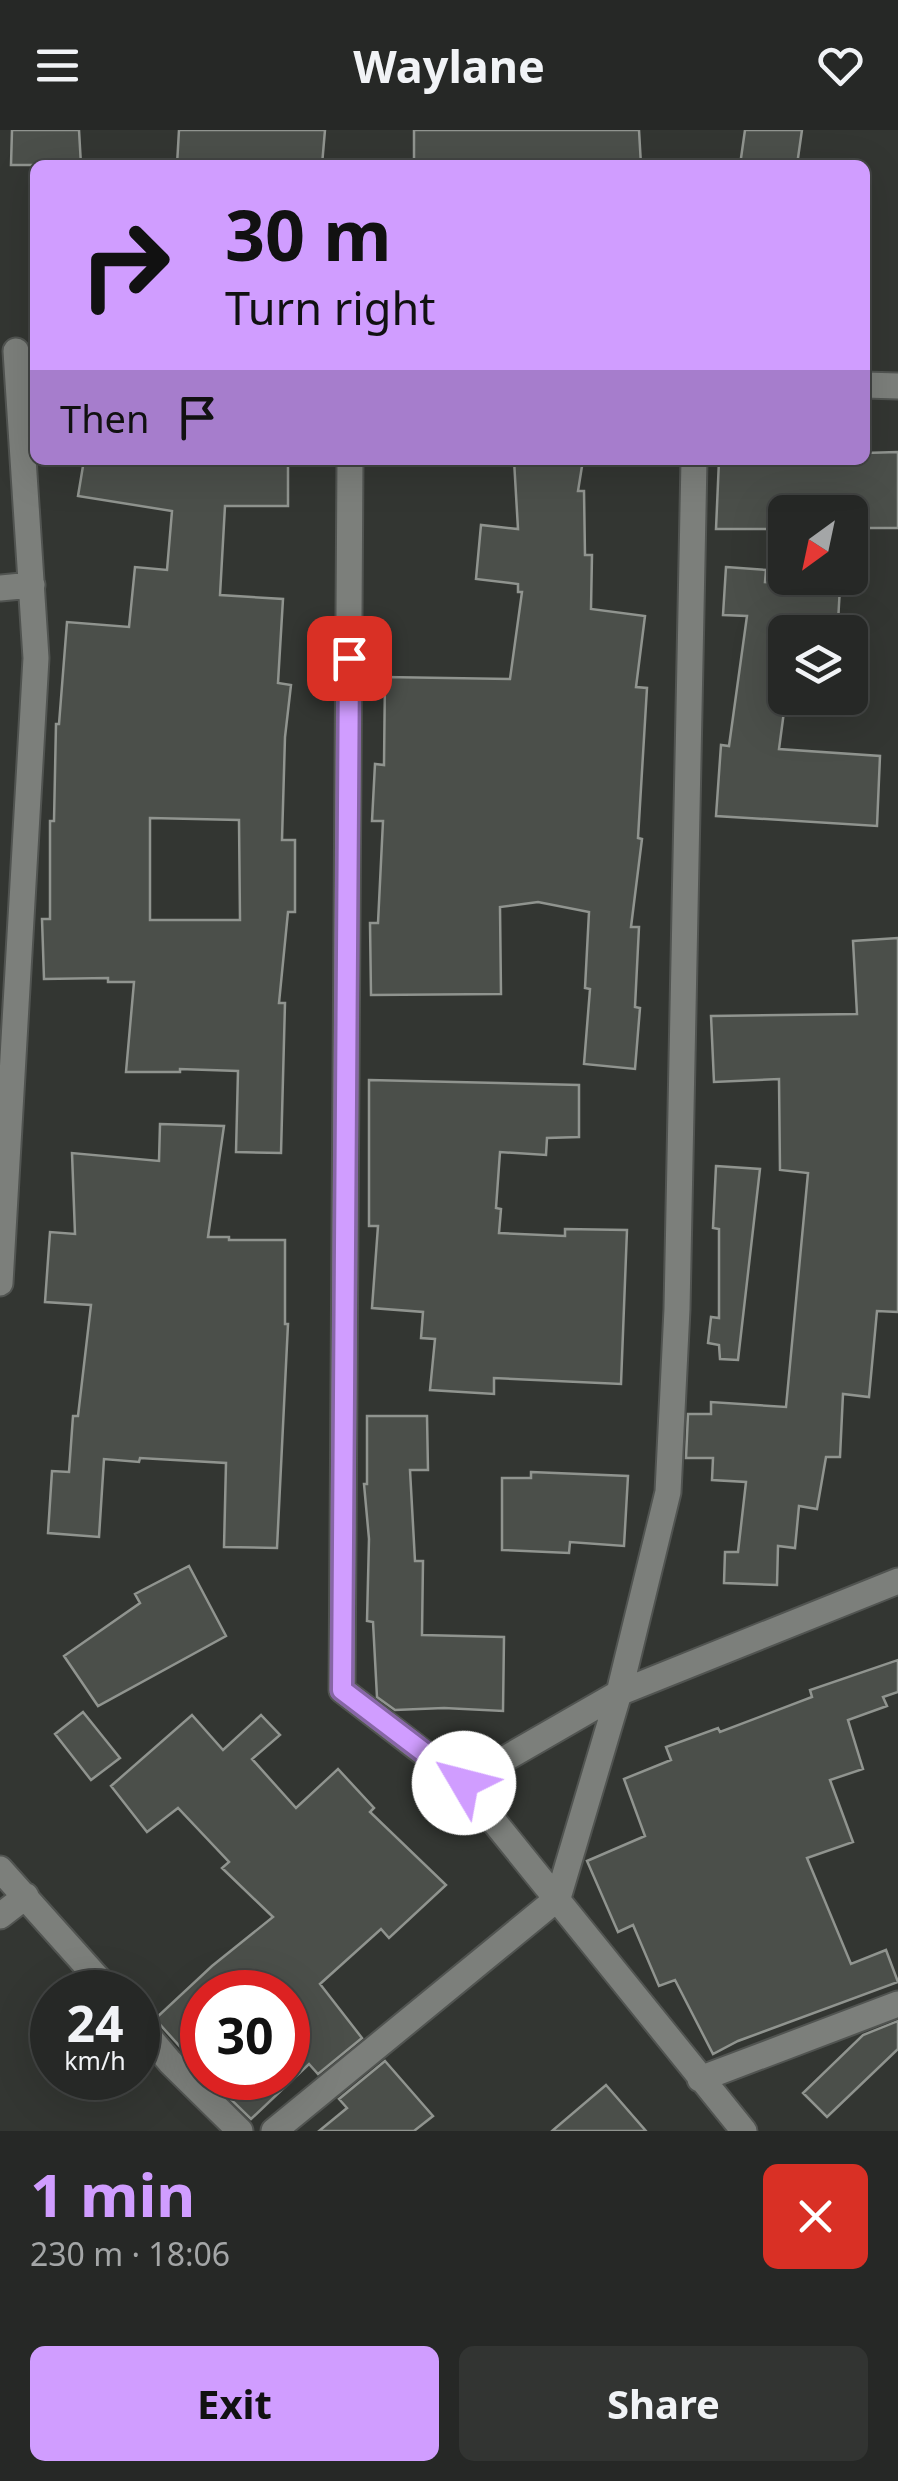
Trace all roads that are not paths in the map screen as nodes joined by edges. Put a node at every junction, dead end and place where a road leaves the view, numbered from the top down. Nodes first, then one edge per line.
1 (17, 350) edge
2 (870, 384) edge
3 (898, 386) edge
4 (350, 465) edge
5 (694, 465) edge
6 (32, 585) junction
7 (0, 588) edge
8 (0, 1283) edge
9 (898, 1581) edge
10 (619, 1693) junction
11 (464, 1783) junction
12 (0, 1869) edge
13 (26, 1896) junction
14 (558, 1898) junction
15 (0, 1916) edge
16 (91, 1970) edge
17 (898, 2004) edge
18 (160, 2047) edge
19 (700, 2079) junction
20 (240, 2131) edge
21 (274, 2131) edge
22 (744, 2131) edge

1 - 6 street
2 - 3 street
4 - 11 street
5 - 10 street
6 - 7 street
6 - 8 street
9 - 10 street
10 - 11 street
10 - 14 street
11 - 14 street
12 - 13 street
13 - 15 street
13 - 16 street
14 - 19 street
14 - 21 street
17 - 19 street
18 - 20 street
19 - 22 street

